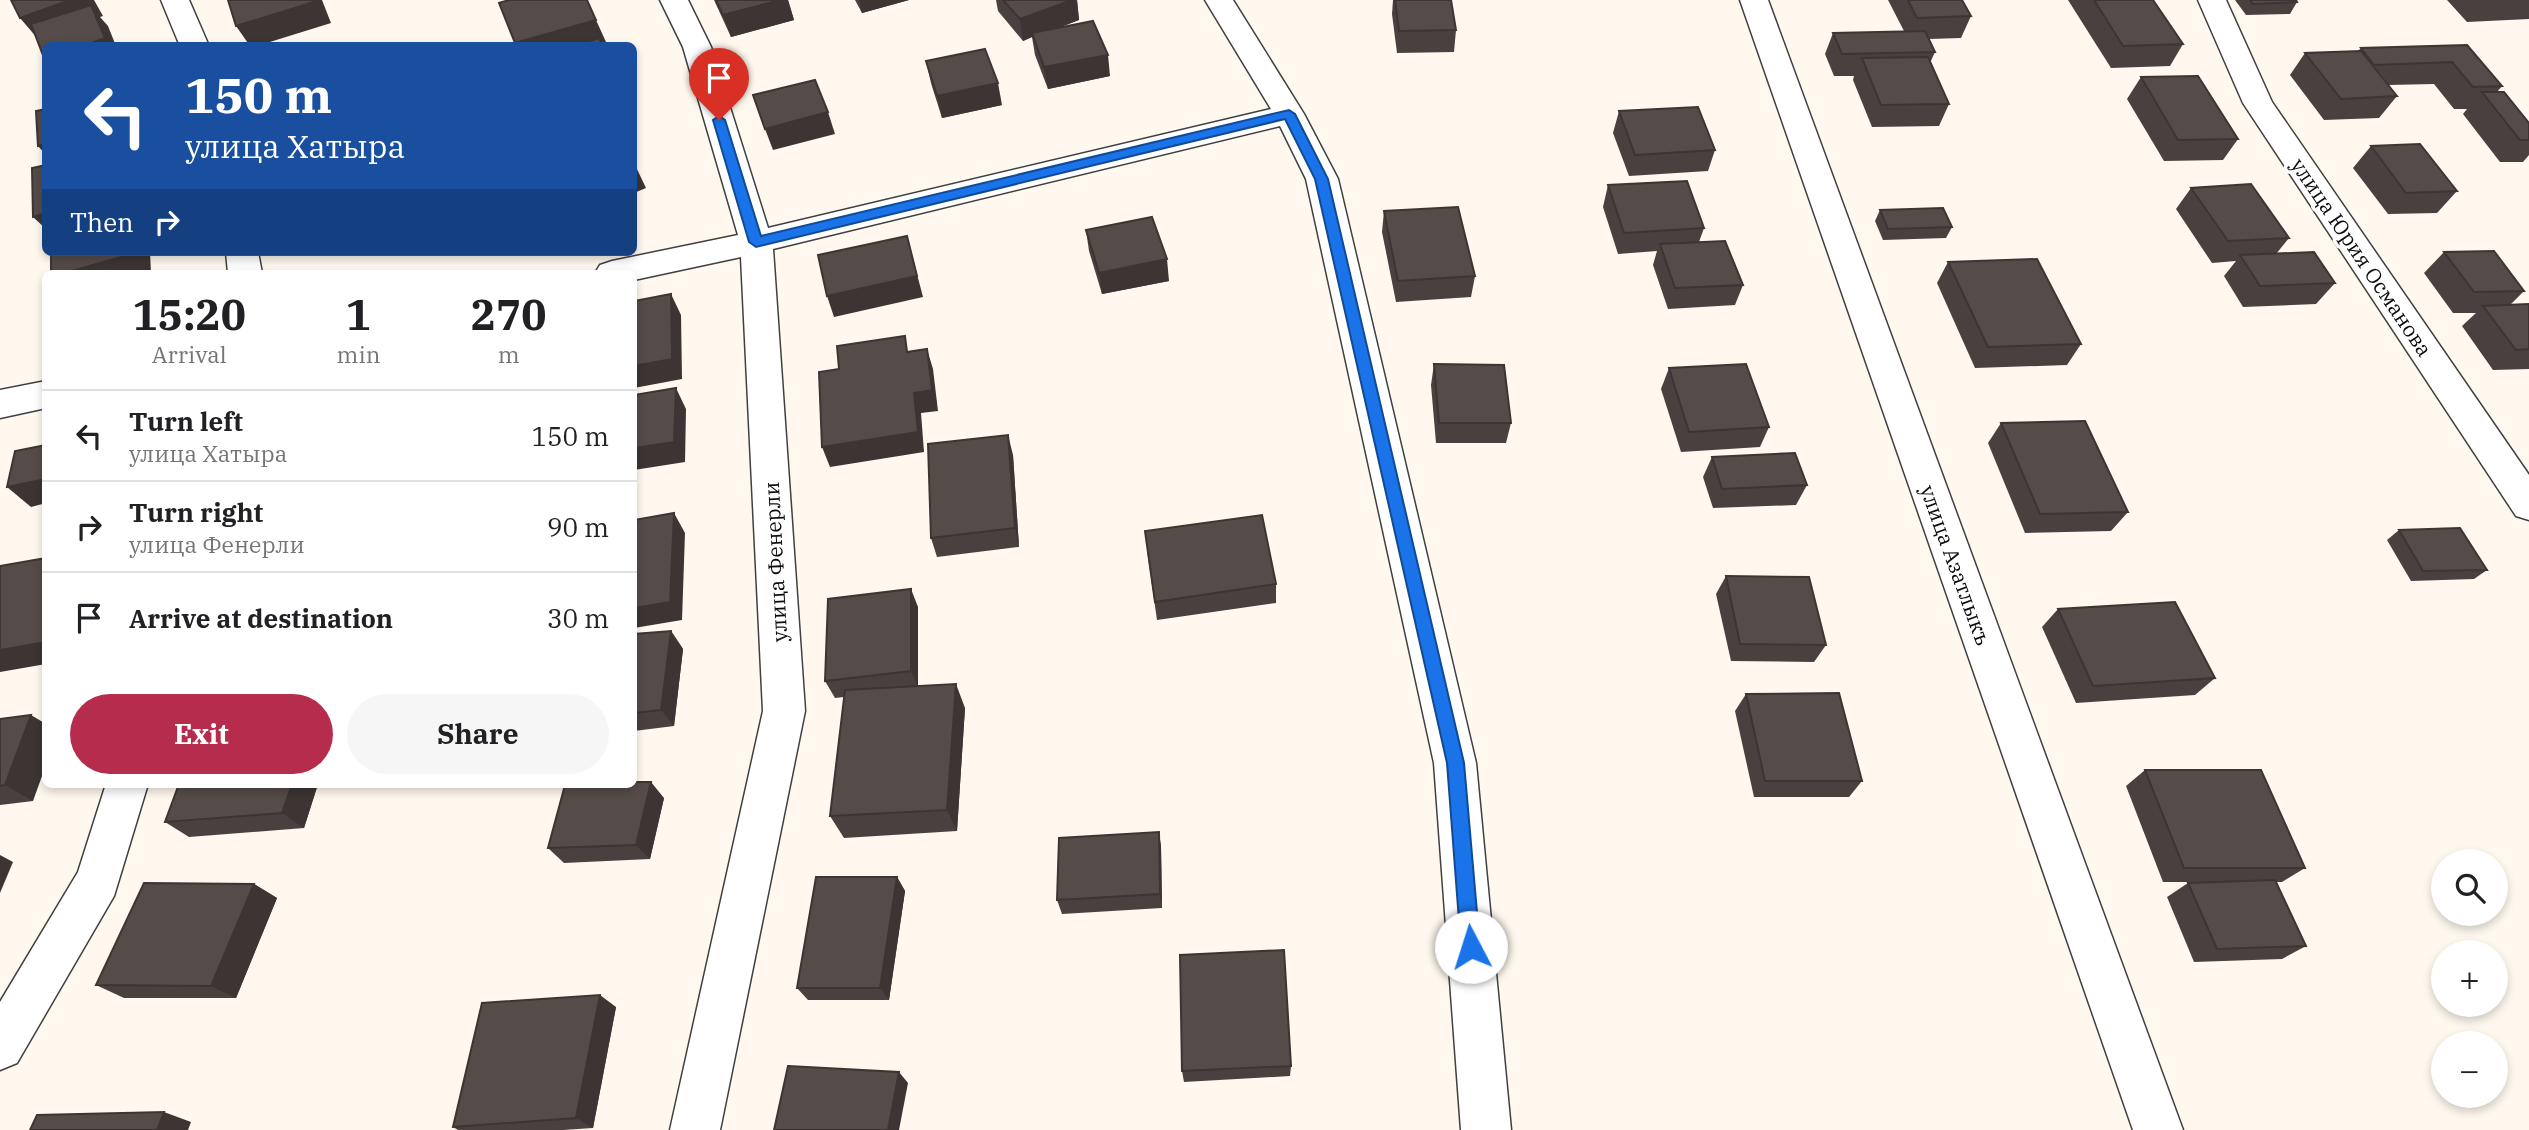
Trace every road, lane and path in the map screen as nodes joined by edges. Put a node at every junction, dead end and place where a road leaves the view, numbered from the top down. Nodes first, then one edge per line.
1 (175, 0) edge
2 (674, 0) edge
3 (1219, 0) edge
4 (1754, 0) edge
5 (2212, 0) edge
6 (193, 42) edge
7 (1289, 114) junction
8 (756, 242) junction
9 (626, 270) edge
10 (42, 395) edge
11 (0, 404) edge
12 (2529, 505) edge
13 (126, 788) edge
14 (0, 1046) edge
15 (695, 1130) edge
16 (1486, 1130) edge
17 (2158, 1130) edge

1 - 6 street
2 - 8 street, улица Фенерли
3 - 7 street
4 - 17 street, улица Азатлыкъ
5 - 12 street, улица Юрия Османова
7 - 8 street
7 - 16 street
8 - 9 street
8 - 15 street, улица Фенерли
10 - 11 street
13 - 14 street

